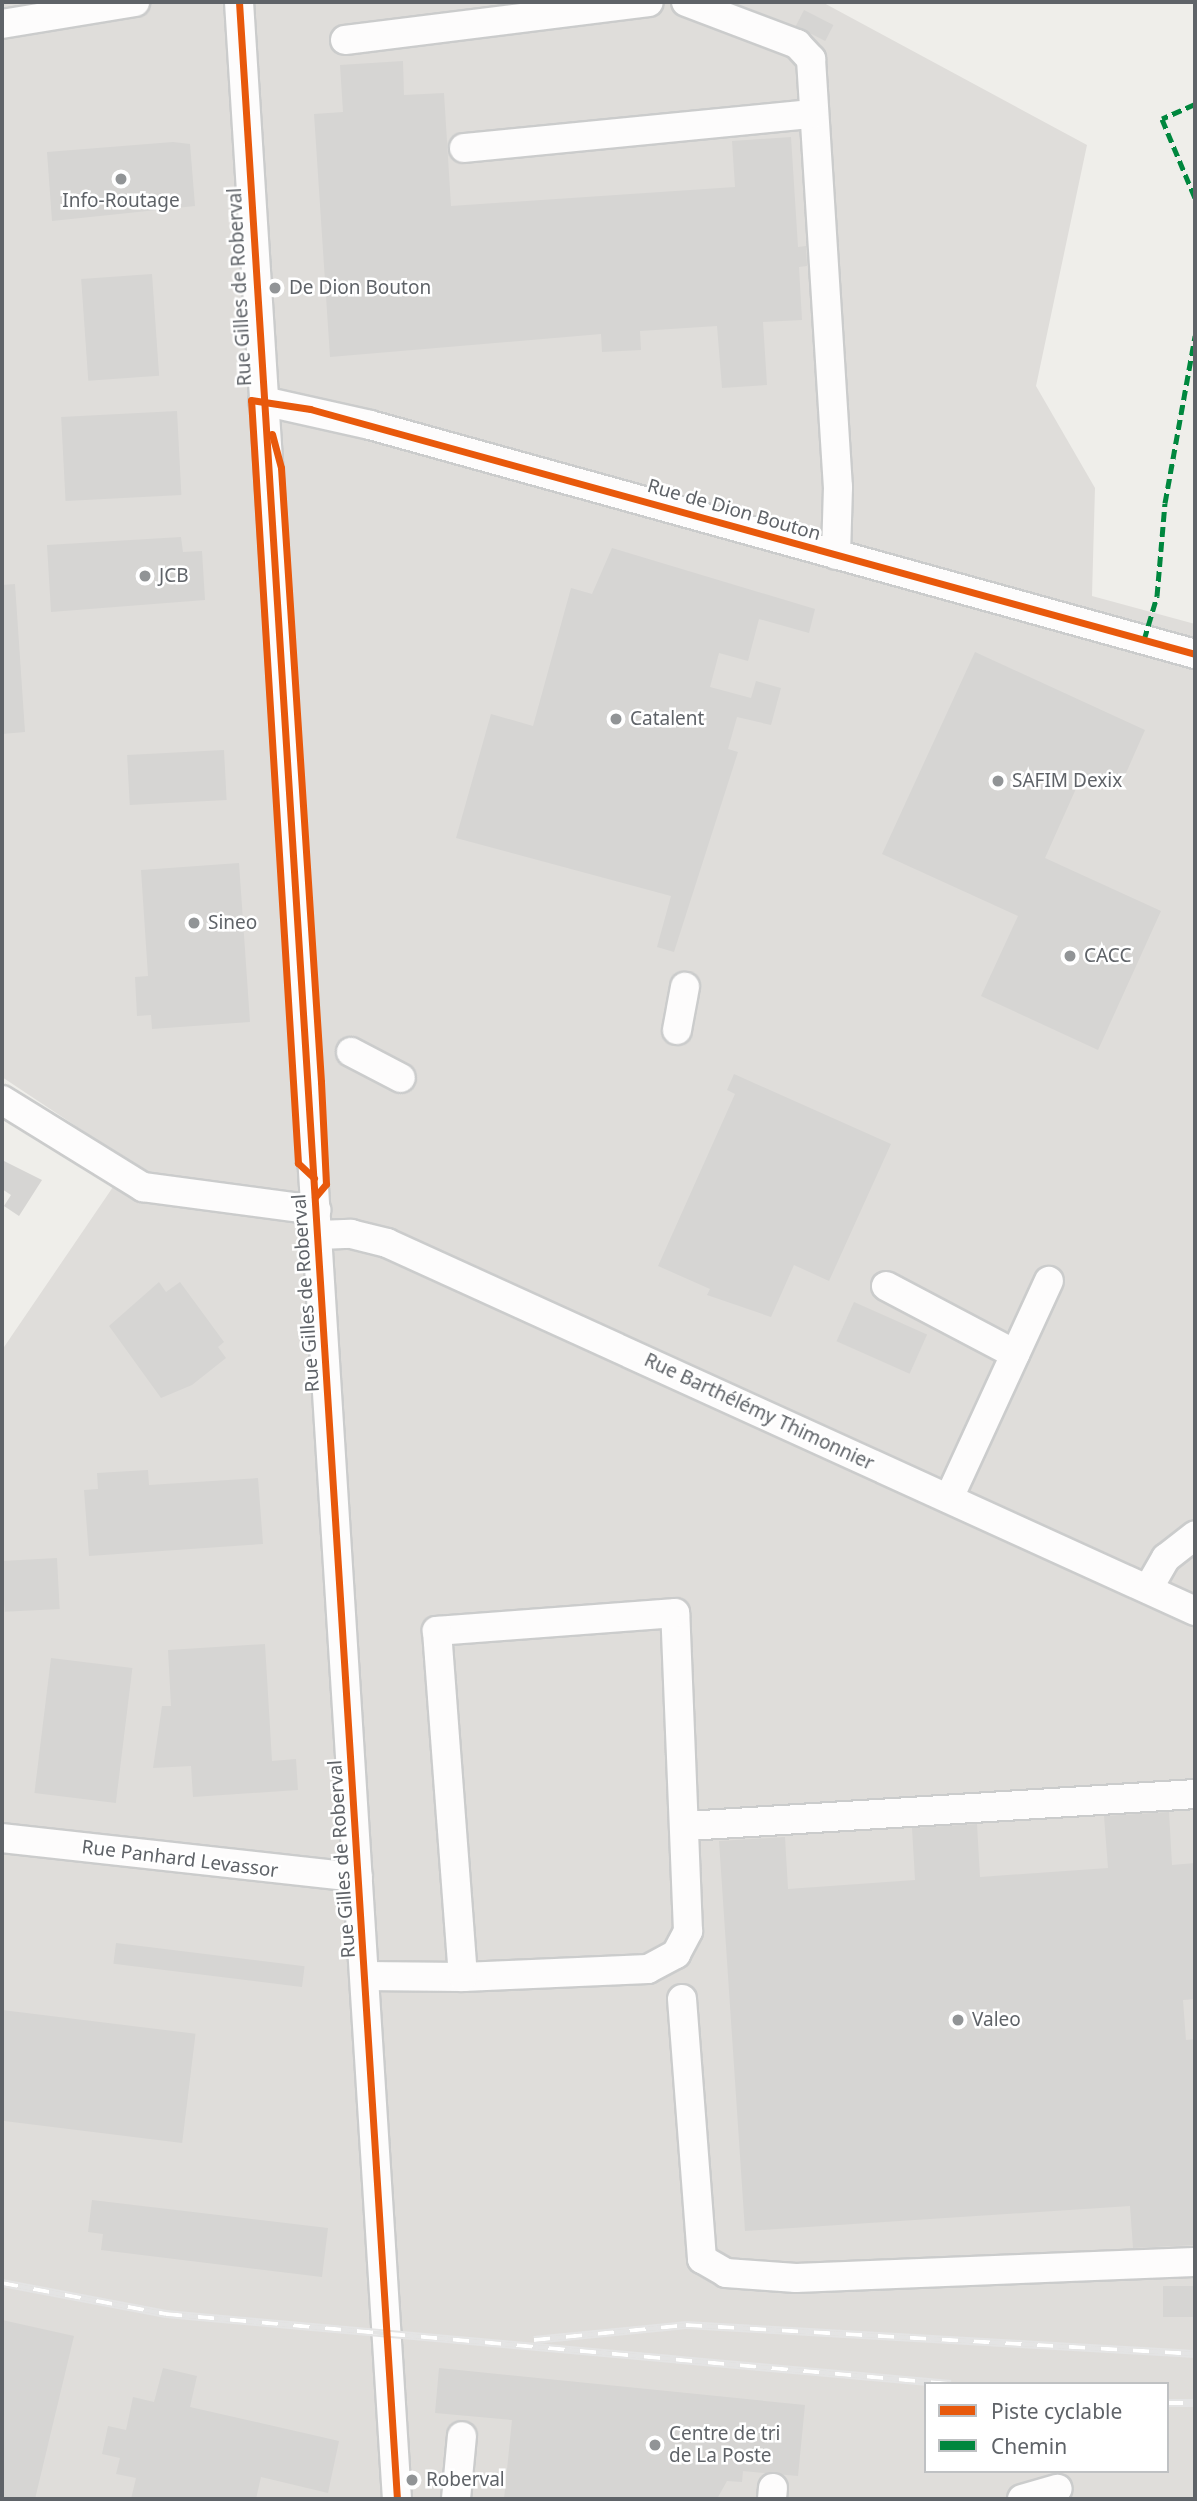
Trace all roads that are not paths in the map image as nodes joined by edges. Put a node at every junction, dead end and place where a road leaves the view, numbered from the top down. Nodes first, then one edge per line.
1 (135, 2) edge
2 (239, 2) edge
3 (649, 2) edge
4 (686, 2) edge
5 (2, 24) edge
6 (345, 40) dead end
7 (813, 114) junction
8 (464, 148) dead end
9 (263, 401) junction
10 (836, 555) junction
11 (1195, 654) edge
12 (685, 987) dead end
13 (677, 1030) dead end
14 (351, 1052) dead end
15 (401, 1078) dead end
16 (2, 1100) edge
17 (317, 1222) junction
18 (1049, 1281) dead end
19 (886, 1286) dead end
20 (1015, 1354) junction
21 (949, 1498) junction
22 (1195, 1535) edge
23 (1148, 1589) junction
24 (1195, 1611) edge
25 (1195, 1794) edge
26 (687, 1826) junction
27 (2, 1838) edge
28 (358, 1877) junction
29 (365, 1976) junction
30 (463, 1977) junction
31 (682, 1999) dead end
32 (1195, 2262) edge
33 (462, 2435) dead end
34 (1058, 2489) dead end
35 (397, 2499) edge
36 (456, 2499) edge
37 (1021, 2499) edge

1 - 5 street
2 - 9 street, Rue Gilles de Roberval
3 - 6 street
4 - 7 street
7 - 8 street
7 - 10 street
9 - 10 street, Rue de Dion Bouton
9 - 17 street, Rue Gilles de Roberval
10 - 11 street, Rue de Dion Bouton
12 - 13 street
14 - 15 street
16 - 17 street, Rue Barthélémy Thimonnier
17 - 21 street, Rue Barthélémy Thimonnier
17 - 28 street, Rue Gilles de Roberval
18 - 20 street
19 - 20 street
20 - 21 street
21 - 23 street, Rue Barthélémy Thimonnier
22 - 23 street
23 - 24 street, Rue Barthélémy Thimonnier
25 - 26 street
26 - 30 street
26 - 30 street
27 - 28 street, Rue Panhard Levassor
28 - 29 street, Rue Gilles de Roberval
29 - 30 street
29 - 35 street, Rue Gilles de Roberval
31 - 32 street
33 - 36 street
34 - 37 street

